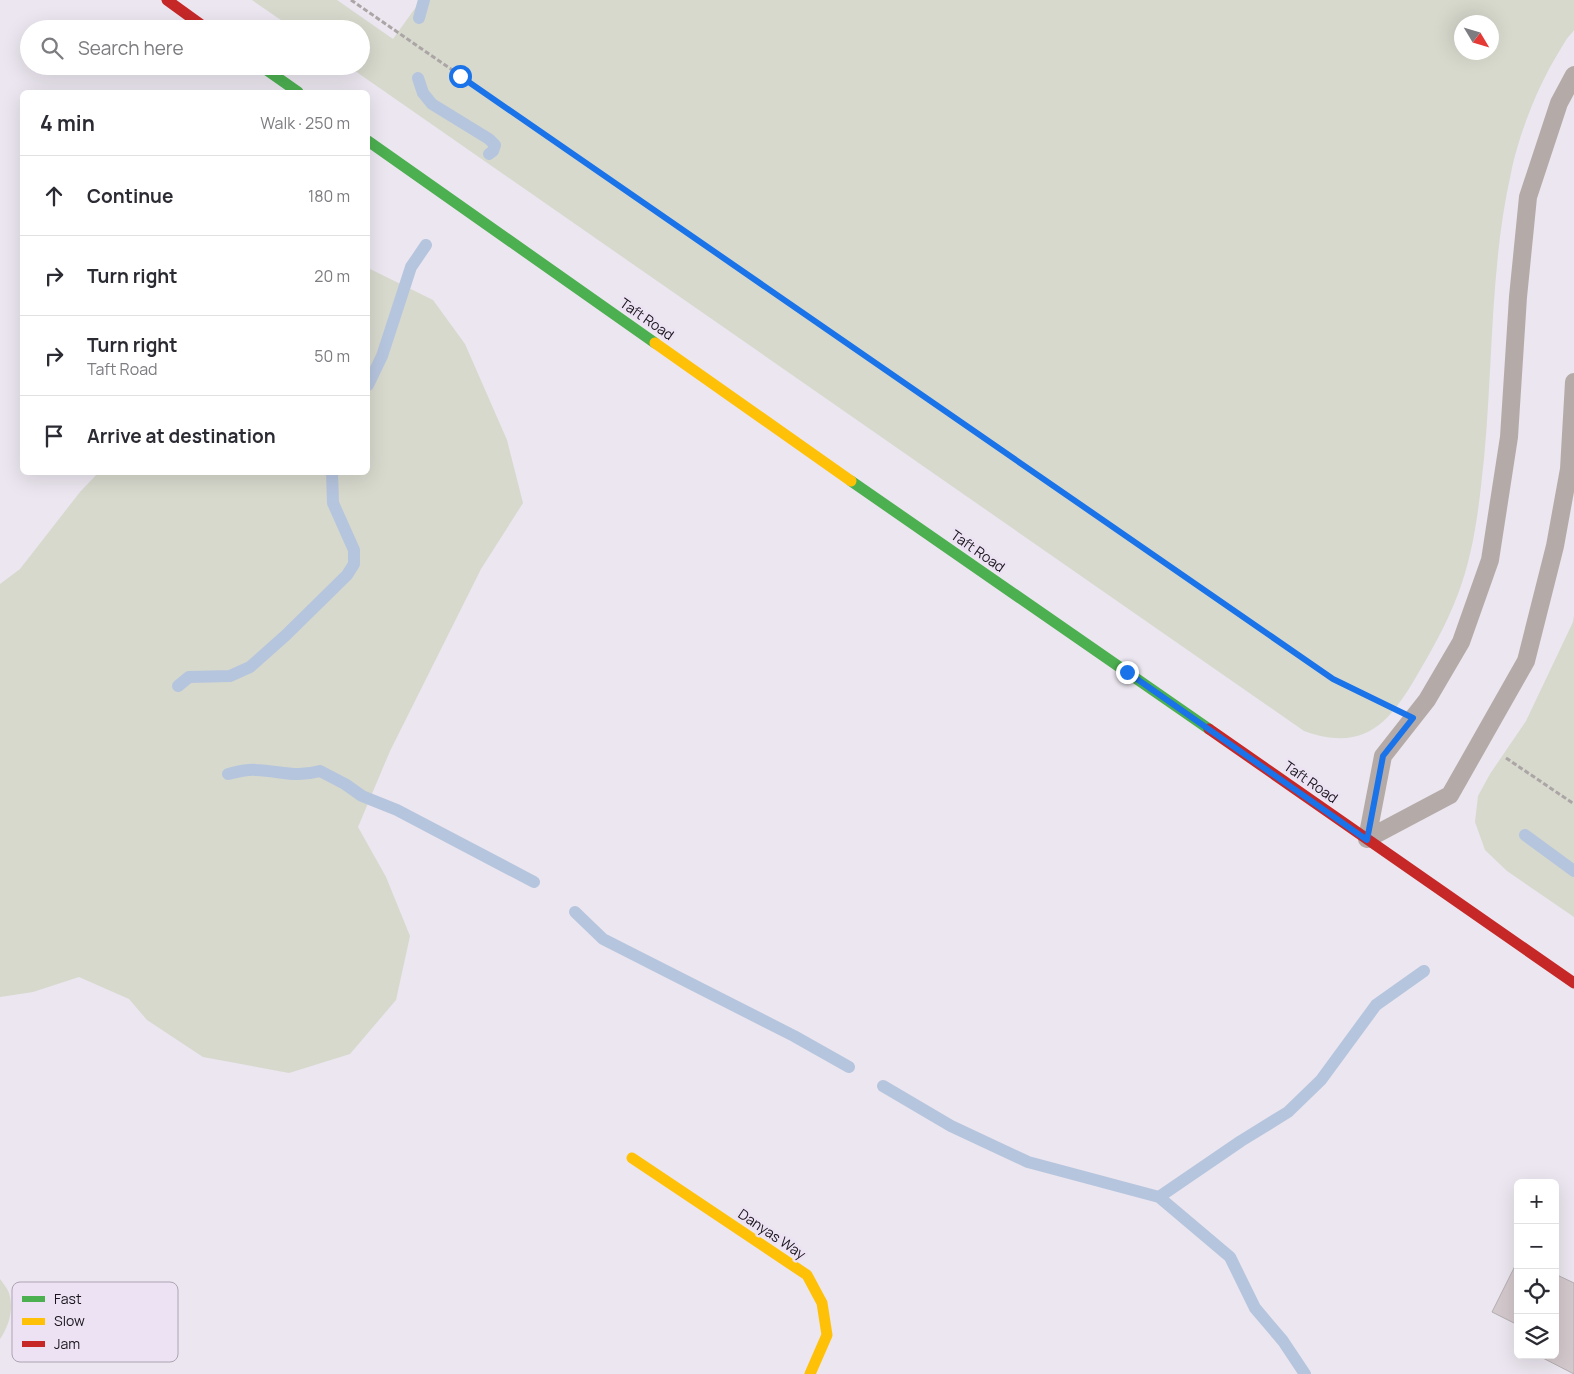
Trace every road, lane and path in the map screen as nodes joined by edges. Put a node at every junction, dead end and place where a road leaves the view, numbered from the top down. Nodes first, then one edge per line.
1 (167, 0) edge
2 (351, 0) edge
3 (195, 20) edge
4 (274, 75) edge
5 (1574, 75) edge
6 (295, 90) edge
7 (370, 142) edge
8 (1574, 382) edge
9 (1413, 718) junction
10 (1478, 745) junction
11 (1574, 804) edge
12 (1367, 840) junction
13 (1574, 983) edge
14 (632, 1158) dead end
15 (810, 1374) edge

1 - 3 street
2 - 9 path
4 - 6 street
5 - 9 lane
7 - 12 street, Taft Road
8 - 10 lane
9 - 12 lane
10 - 11 path
10 - 12 lane
12 - 13 street, Taft Road
14 - 15 street, Danyas Way

